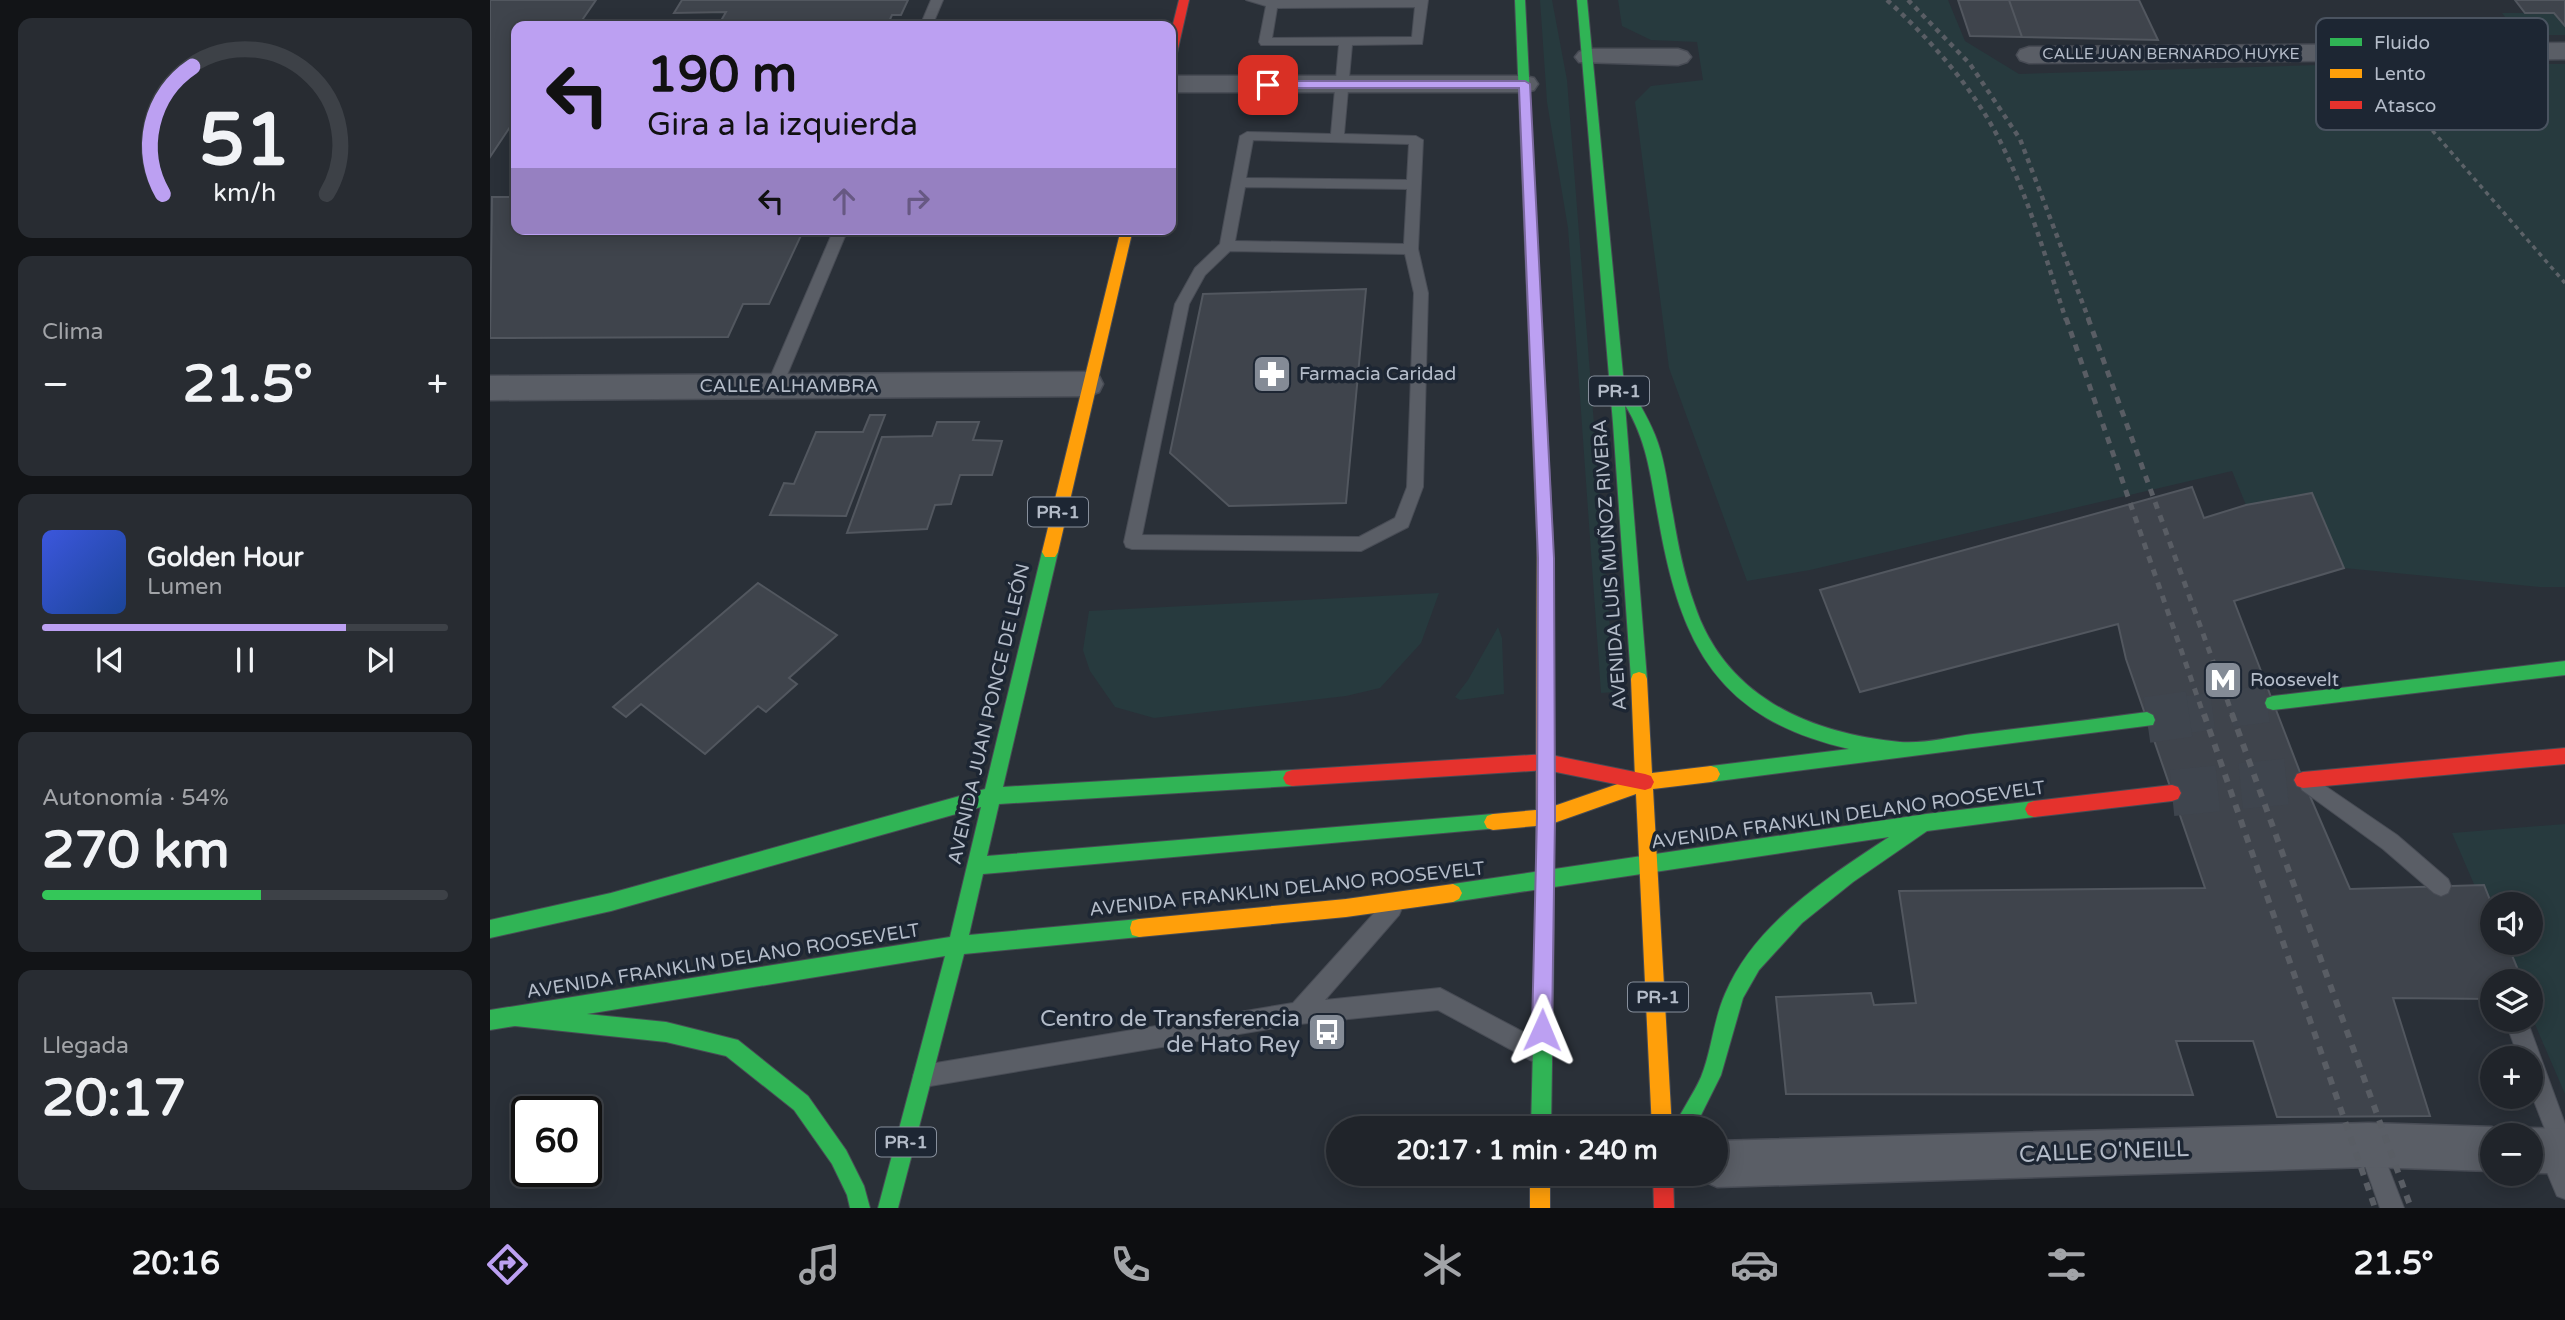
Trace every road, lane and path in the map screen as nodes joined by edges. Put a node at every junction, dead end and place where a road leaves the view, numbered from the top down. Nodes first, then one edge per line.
1 (937, 0) edge
2 (1184, 0) edge
3 (1252, 0) edge
4 (1520, 0) edge
5 (1582, 0) edge
6 (1422, 2) edge
7 (1272, 4) junction
8 (928, 21) edge
9 (1176, 33) edge
10 (1346, 41) junction
11 (2316, 53) edge
12 (2029, 55) dead end
13 (1588, 57) junction
14 (1678, 57) dead end
15 (1176, 84) edge
16 (1525, 84) junction
17 (1341, 85) junction
18 (2431, 130) edge
19 (1337, 138) junction
20 (1241, 182) junction
21 (1414, 185) junction
22 (838, 235) edge
23 (1125, 235) edge
24 (1227, 246) junction
25 (1411, 249) junction
26 (2565, 283) edge
27 (1618, 379) junction
28 (1088, 384) junction
29 (774, 387) junction
30 (490, 388) edge
31 (2565, 668) edge
32 (2273, 703) tunnel mouth
33 (2147, 720) tunnel mouth
34 (1905, 751) junction
35 (2565, 756) edge
36 (1546, 762) junction
37 (2303, 780) joint
38 (1647, 782) junction
39 (2172, 793) tunnel mouth
40 (991, 796) junction
41 (1546, 817) junction
42 (1926, 822) junction
43 (975, 866) junction
44 (1652, 866) junction
45 (1546, 880) junction
46 (2441, 886) dead end
47 (1398, 901) junction
48 (490, 929) edge
49 (957, 945) junction
50 (1299, 1013) junction
51 (515, 1016) junction
52 (490, 1020) edge
53 (1541, 1054) junction
54 (924, 1076) junction
55 (2543, 1109) edge
56 (1541, 1116) edge
57 (1662, 1116) edge
58 (1690, 1116) edge
59 (2369, 1145) junction
60 (2480, 1149) edge
61 (2555, 1158) edge
62 (1728, 1164) edge
63 (1540, 1186) edge
64 (1663, 1186) edge
65 (860, 1208) edge
66 (888, 1208) edge
67 (1540, 1208) edge
68 (1664, 1208) edge
69 (2392, 1208) edge

1 - 8 lane
2 - 9 main road
3 - 7 lane
4 - 16 main road
5 - 13 main road, AVENIDA LUIS MUÑOZ RIVERA / PR-1
6 - 7 lane
6 - 10 lane
7 - 10 lane
10 - 17 lane
11 - 12 street, CALLE JUAN BERNARDO HUYKE
13 - 14 street
13 - 27 main road, AVENIDA LUIS MUÑOZ RIVERA / PR-1
15 - 17 street
16 - 17 street
16 - 36 main road
17 - 19 lane
18 - 26 path
19 - 20 lane
19 - 21 lane
20 - 21 lane
20 - 24 lane
21 - 25 lane
22 - 29 lane
23 - 28 main road, AVENIDA JUAN PONCE DE LEÓN / PR-1
24 - 25 lane
24 - 25 lane
27 - 34 main road
27 - 38 main road, AVENIDA LUIS MUÑOZ RIVERA / PR-1
28 - 29 street, CALLE ALHAMBRA
28 - 40 main road, AVENIDA JUAN PONCE DE LEÓN / PR-1
29 - 30 street, CALLE ALHAMBRA
31 - 32 main road
33 - 34 main road
34 - 38 main road
35 - 37 main road
36 - 38 main road
36 - 40 main road
36 - 41 main road
37 - 46 lane
38 - 41 main road
38 - 44 main road, AVENIDA LUIS MUÑOZ RIVERA / PR-1
39 - 42 main road, AVENIDA FRANKLIN DELANO ROOSEVELT
40 - 43 main road, AVENIDA JUAN PONCE DE LEÓN / PR-1
40 - 48 main road
41 - 43 main road
41 - 45 main road
42 - 44 main road, AVENIDA FRANKLIN DELANO ROOSEVELT
42 - 58 main road
43 - 49 main road, AVENIDA JUAN PONCE DE LEÓN / PR-1
44 - 45 main road, AVENIDA FRANKLIN DELANO ROOSEVELT
44 - 57 main road, AVENIDA LUIS MUÑOZ RIVERA / PR-1
45 - 47 main road, AVENIDA FRANKLIN DELANO ROOSEVELT
45 - 53 main road
47 - 49 main road, AVENIDA FRANKLIN DELANO ROOSEVELT
47 - 50 lane
49 - 51 main road, AVENIDA FRANKLIN DELANO ROOSEVELT
49 - 54 main road, AVENIDA JUAN PONCE DE LEÓN / PR-1
50 - 53 lane
50 - 54 lane
51 - 52 main road, AVENIDA FRANKLIN DELANO ROOSEVELT
51 - 65 main road
53 - 56 main road
54 - 66 main road, AVENIDA JUAN PONCE DE LEÓN / PR-1
55 - 61 lane
59 - 60 street, CALLE O'NEILL
59 - 62 street, CALLE O'NEILL
59 - 69 lane
63 - 67 main road
64 - 68 main road

